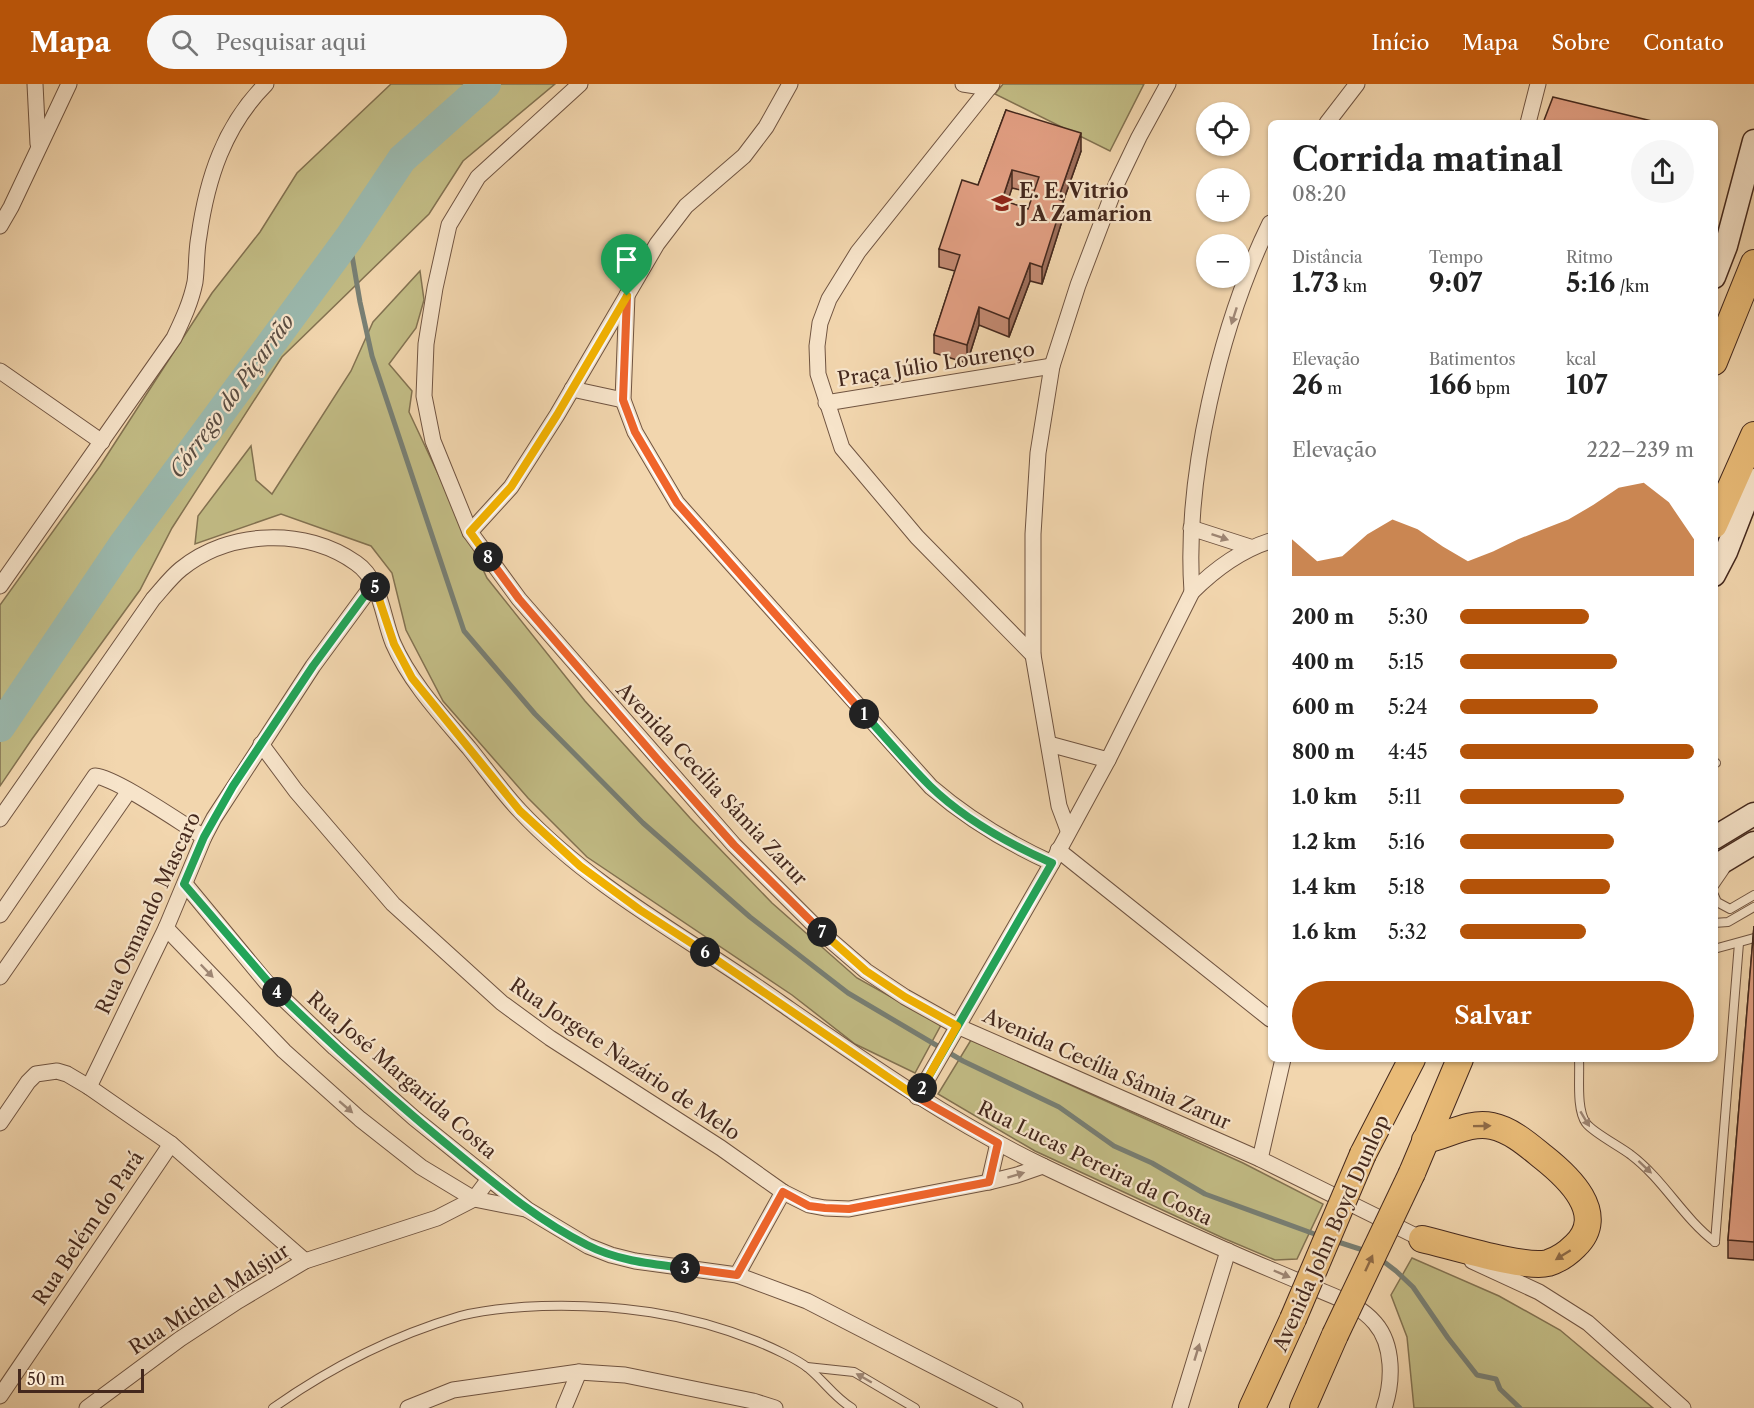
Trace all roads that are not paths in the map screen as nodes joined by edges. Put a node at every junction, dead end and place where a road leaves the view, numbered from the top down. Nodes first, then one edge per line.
1 (35, 84) edge
2 (69, 84) edge
3 (266, 84) edge
4 (580, 84) edge
5 (790, 84) edge
6 (963, 84) edge
7 (1168, 84) edge
8 (1357, 84) edge
9 (1538, 84) edge
10 (990, 86) edge
11 (1329, 120) edge
12 (1529, 120) edge
13 (1754, 141) edge
14 (38, 146) junction
15 (0, 226) edge
16 (1268, 228) edge
17 (1754, 263) edge
18 (1718, 267) edge
19 (627, 296) junction
20 (1718, 352) edge
21 (1052, 366) junction
22 (0, 371) edge
23 (572, 389) junction
24 (623, 400) junction
25 (826, 403) junction
26 (1754, 435) edge
27 (102, 442) junction
28 (1754, 480) edge
29 (1718, 516) edge
30 (1191, 528) junction
31 (470, 532) junction
32 (1268, 542) edge
33 (1250, 547) junction
34 (1718, 567) edge
35 (2, 578) edge
36 (374, 583) junction
37 (1192, 592) junction
38 (1034, 655) junction
39 (261, 744) junction
40 (1049, 744) junction
41 (1108, 760) junction
42 (129, 791) junction
43 (1754, 814) edge
44 (0, 819) edge
45 (1068, 830) junction
46 (1718, 836) edge
47 (204, 837) junction
48 (1745, 849) edge
49 (1055, 856) junction
50 (1718, 865) edge
51 (1718, 881) edge
52 (184, 884) junction
53 (1754, 895) edge
54 (1718, 903) edge
55 (1754, 907) edge
56 (0, 915) edge
57 (1718, 923) edge
58 (166, 928) junction
59 (1754, 938) edge
60 (1739, 943) junction
61 (1718, 948) edge
62 (0, 977) edge
63 (1268, 1017) edge
64 (954, 1032) junction
65 (1282, 1062) edge
66 (1410, 1062) edge
67 (1459, 1062) edge
68 (1579, 1062) edge
69 (89, 1087) junction
70 (917, 1097) junction
71 (0, 1123) edge
72 (1425, 1140) junction
73 (998, 1143) junction
74 (171, 1144) junction
75 (1260, 1159) junction
76 (1042, 1166) junction
77 (489, 1179) junction
78 (989, 1182) junction
79 (783, 1192) junction
80 (474, 1199) junction
81 (528, 1210) junction
82 (1422, 1239) junction
83 (1228, 1251) junction
84 (304, 1261) junction
85 (737, 1275) junction
86 (1272, 1366) junction
87 (807, 1367) junction
88 (579, 1372) junction
89 (1319, 1372) junction
90 (0, 1396) edge
91 (751, 1405) edge
92 (87, 1408) edge
93 (273, 1408) edge
94 (408, 1408) edge
95 (564, 1408) edge
96 (775, 1408) edge
97 (852, 1408) edge
98 (915, 1408) edge
99 (1015, 1408) edge
100 (1180, 1408) edge
101 (1241, 1408) edge
102 (1252, 1408) edge
103 (1303, 1408) edge
104 (1309, 1408) edge
105 (1384, 1408) edge
106 (1683, 1408) edge

1 - 14 street
2 - 14 street
3 - 27 street
4 - 31 street, Avenida Cecília Sâmia Zarur
5 - 19 street
6 - 10 street
7 - 21 street
8 - 11 street
9 - 12 street
10 - 25 street
13 - 18 main road
14 - 15 street
16 -> 30 street
17 - 20 main road
19 - 23 street
19 - 24 street
21 - 25 street, Praça Júlio Lourenço
21 - 38 street
22 - 27 street
23 - 24 street
23 - 31 street
24 - 49 street
25 - 38 street
26 - 29 main road
27 - 35 street
28 - 34 main road
30 -> 33 street
30 - 37 street
31 - 64 street, Avenida Cecília Sâmia Zarur
32 - 33 street
33 - 37 street
36 - 39 street, Rua Osmando Mascaro
36 - 44 street
36 - 70 street, Rua Lucas Pereira da Costa
37 - 41 street
38 - 40 street
39 - 47 street, Rua Osmando Mascaro
39 - 79 street, Rua Jorgete Nazário de Melo
40 - 41 street
40 - 45 street
41 - 45 street
42 - 47 street
42 - 56 street
42 - 62 street
43 - 46 main road
45 - 49 street
47 - 52 street, Rua Osmando Mascaro
48 - 50 main road
48 - 51 lane
49 - 63 street
49 - 64 street
52 - 58 street, Rua Osmando Mascaro
52 - 77 street, Rua José Margarida Costa
53 - 54 lane
55 - 57 lane
58 - 69 street, Rua Osmando Mascaro
58 -> 80 street, Rua José Margarida Costa
59 - 60 lane
60 - 61 lane
68 -> 60 lane
64 - 70 street
64 - 75 street, Avenida Cecília Sâmia Zarur
65 - 75 street
66 - 86 main road, Avenida John Boyd Dunlop, bridge
67 - 72 main road
69 - 71 street
69 - 74 street
70 - 73 street, Rua Lucas Pereira da Costa
72 -> 82 main road
89 -> 72 main road, bridge
73 - 76 street, Rua Lucas Pereira da Costa
73 - 78 street
74 - 84 street
74 - 90 street, Rua Belém do Pará
75 - 82 street, Avenida Cecília Sâmia Zarur
78 -> 76 street, Rua Jorgete Nazário de Melo
76 - 83 street, Rua Lucas Pereira da Costa
77 - 80 street, Rua Michel Malsjur
77 - 81 street, Rua José Margarida Costa
78 - 79 street, Rua Jorgete Nazário de Melo
79 - 85 street
80 - 81 street, Rua José Margarida Costa
80 - 84 street, Rua Michel Malsjur
81 - 85 street, Rua José Margarida Costa
82 - 106 street, Avenida Cecília Sâmia Zarur
100 -> 83 street
83 -> 105 street, Rua Lucas Pereira da Costa
84 - 92 street, Rua Michel Malsjur
85 - 99 street, Rua José Margarida Costa
86 - 101 street
86 - 102 main road, Avenida John Boyd Dunlop
87 - 93 lane
87 - 97 lane
98 -> 87 lane
88 - 91 street
88 - 94 street
88 - 95 street
89 - 103 main road
89 - 104 street
91 - 96 street

